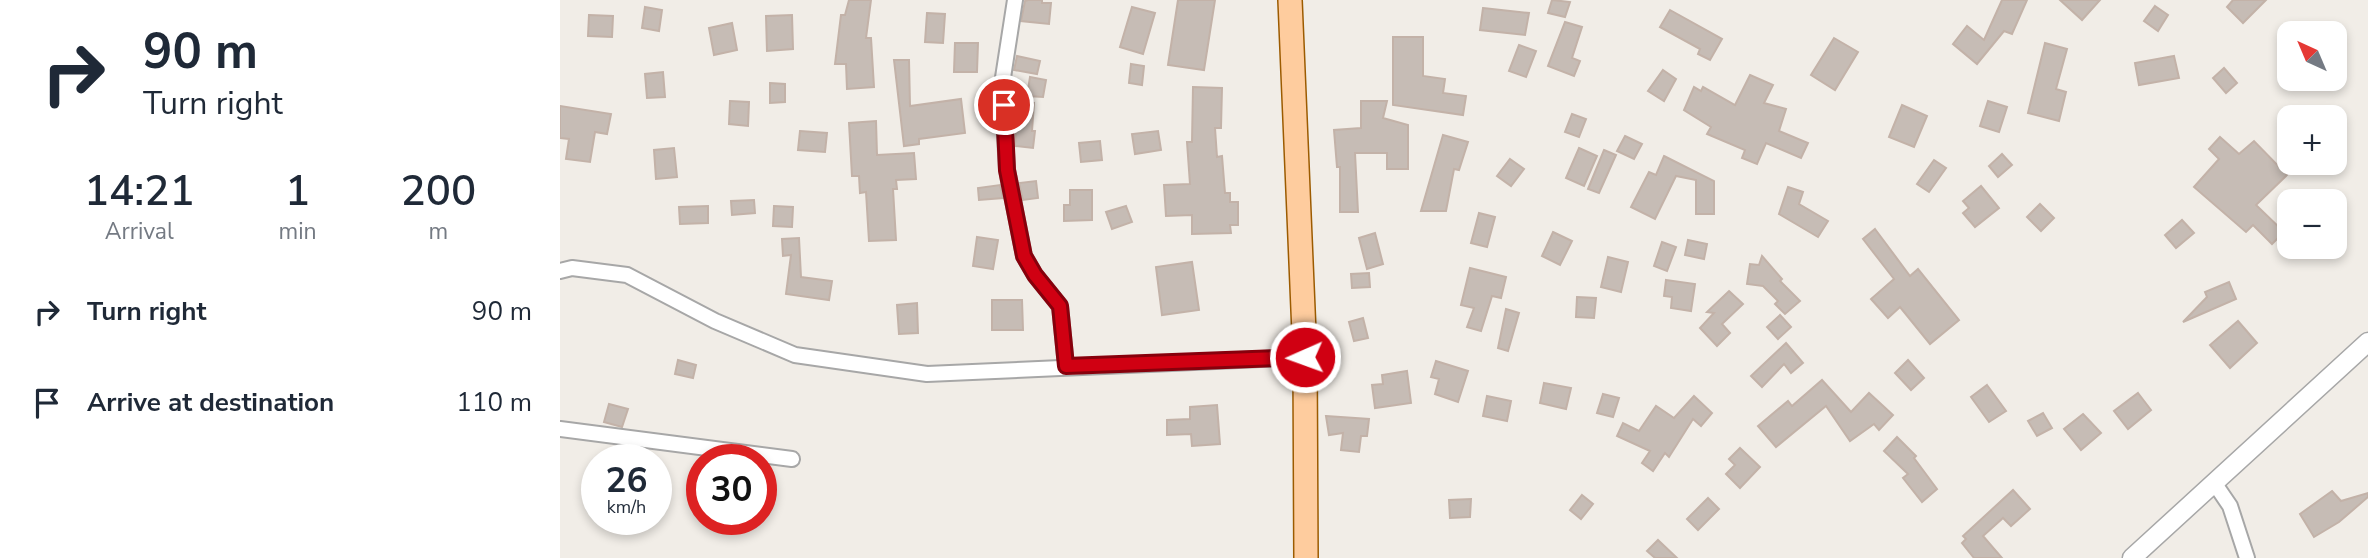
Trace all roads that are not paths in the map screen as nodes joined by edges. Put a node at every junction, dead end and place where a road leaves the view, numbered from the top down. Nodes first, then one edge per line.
1 (1015, 0) edge
2 (1290, 0) edge
3 (560, 271) edge
4 (2368, 342) edge
5 (1305, 357) junction
6 (1066, 366) junction
7 (560, 429) edge
8 (792, 459) dead end
9 (2215, 484) junction
10 (1306, 558) edge
11 (2132, 558) edge
12 (2247, 558) edge

1 - 6 street
2 - 5 main road
3 - 6 street
4 - 9 street
5 - 6 street
5 - 10 main road
7 - 8 street
9 - 11 street
9 - 12 street

